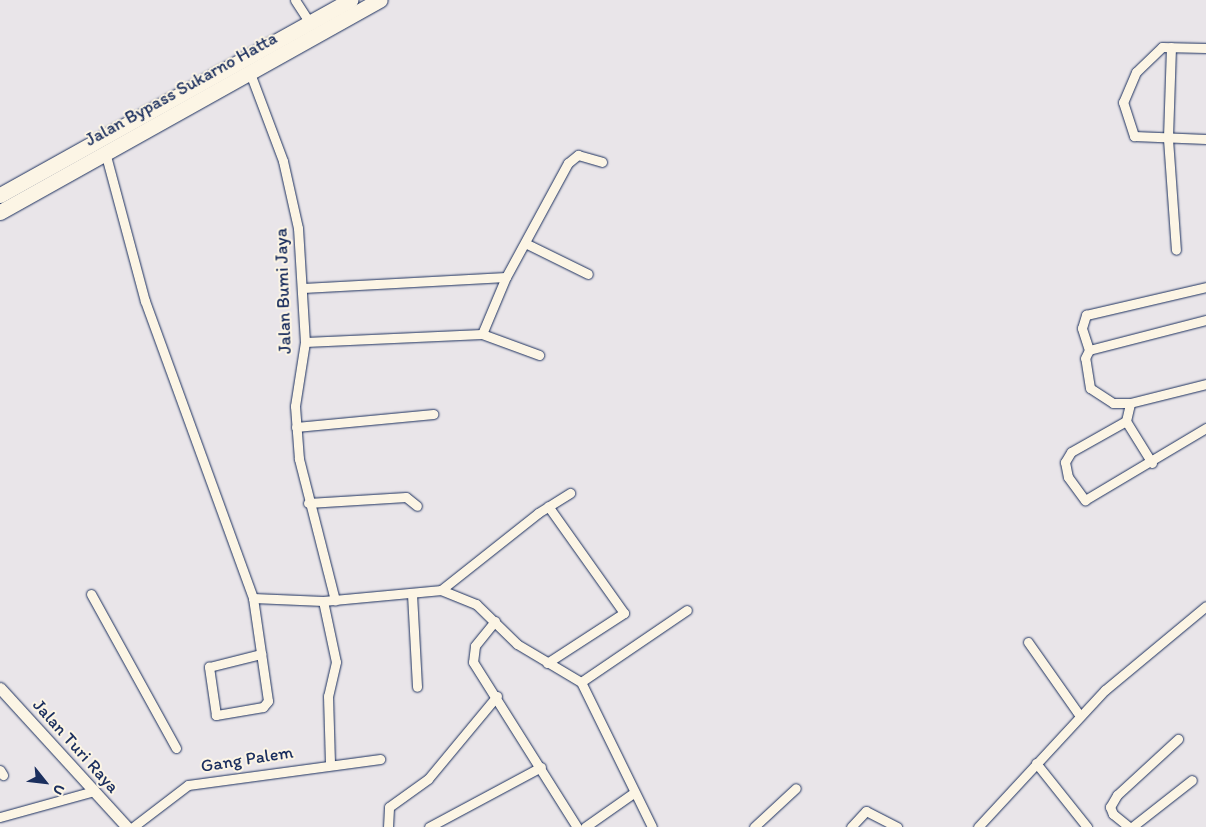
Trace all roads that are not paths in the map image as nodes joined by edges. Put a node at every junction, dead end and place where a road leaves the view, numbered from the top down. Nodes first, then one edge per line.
1 (295, 0) edge
2 (350, 0) edge
3 (380, 0) edge
4 (310, 24) junction
5 (1171, 46) junction
6 (1206, 48) edge
7 (250, 73) junction
8 (1168, 139) junction
9 (1206, 139) edge
10 (105, 152) junction
11 (602, 162) dead end
12 (0, 195) edge
13 (0, 212) edge
14 (525, 243) junction
15 (1176, 250) dead end
16 (588, 274) dead end
17 (506, 278) junction
18 (1206, 287) edge
19 (303, 288) junction
20 (1206, 320) edge
21 (482, 334) junction
22 (305, 342) junction
23 (1089, 350) junction
24 (539, 355) dead end
25 (1206, 384) edge
26 (1130, 403) junction
27 (433, 414) dead end
28 (1126, 421) junction
29 (296, 427) junction
30 (1206, 428) edge
31 (1152, 463) junction
32 (570, 494) dead end
33 (308, 503) junction
34 (417, 506) dead end
35 (548, 506) junction
36 (441, 590) junction
37 (90, 594) dead end
38 (412, 594) junction
39 (253, 598) junction
40 (335, 600) junction
41 (323, 601) junction
42 (1206, 606) edge
43 (687, 610) dead end
44 (496, 621) junction
45 (1028, 642) dead end
46 (261, 654) junction
47 (547, 663) junction
48 (581, 682) junction
49 (417, 687) dead end
50 (2, 693) edge
51 (498, 696) junction
52 (1080, 716) junction
53 (1178, 739) dead end
54 (176, 748) dead end
55 (380, 759) dead end
56 (330, 763) junction
57 (1036, 764) junction
58 (541, 767) junction
59 (1192, 780) dead end
60 (796, 788) dead end
61 (94, 791) junction
62 (632, 794) junction
63 (0, 817) edge
64 (127, 827) edge
65 (133, 827) edge
66 (388, 827) edge
67 (428, 827) edge
68 (578, 827) edge
69 (585, 827) edge
70 (652, 827) edge
71 (754, 827) edge
72 (851, 827) edge
73 (897, 827) edge
74 (978, 827) edge
75 (1087, 827) edge
76 (1130, 827) edge

1 - 4 street
2 - 4 highway, Jalan Bypass Sukarno Hatta
3 - 7 highway, Jalan Bypass Sukarno Hatta
4 - 12 highway, Jalan Bypass Sukarno Hatta
5 - 6 street
5 - 8 street
5 - 8 street
7 - 10 highway, Jalan Bypass Sukarno Hatta
7 - 19 street, Jalan Bumi Jaya
8 - 9 street
8 - 15 street
10 - 13 highway, Jalan Bypass Sukarno Hatta
10 - 39 street
11 - 14 street
14 - 16 street
14 - 17 street
17 - 19 street
17 - 21 street
18 - 23 street
19 - 22 street, Jalan Bumi Jaya
20 - 23 street
21 - 22 street
21 - 24 street
22 - 29 street, Jalan Bumi Jaya
23 - 26 street
25 - 26 street
26 - 28 street
27 - 29 street
28 - 31 street
28 - 31 street
29 - 33 street, Jalan Bumi Jaya
30 - 31 street
32 - 35 street
33 - 34 street
33 - 40 street, Jalan Bumi Jaya
35 - 36 street
35 - 47 street
36 - 38 street
36 - 44 street
37 - 54 street
38 - 40 street
38 - 49 street
39 - 41 street
39 - 46 street
40 - 41 street
41 - 56 street
42 - 52 street
43 - 48 street
44 - 47 street
44 - 51 street
45 - 52 street
46 - 46 street
47 - 48 street
48 - 62 street
50 - 61 street, Jalan Turi Raya
51 - 58 street
51 - 66 street
52 - 57 street
53 - 76 street
55 - 56 street, Gang Palem
56 - 65 street, Gang Palem
57 - 74 street
57 - 75 street
58 - 67 street
58 - 68 street
59 - 76 street
60 - 71 street
61 - 63 street
61 - 64 street, Jalan Turi Raya
62 - 69 street
62 - 70 street
72 - 73 street

